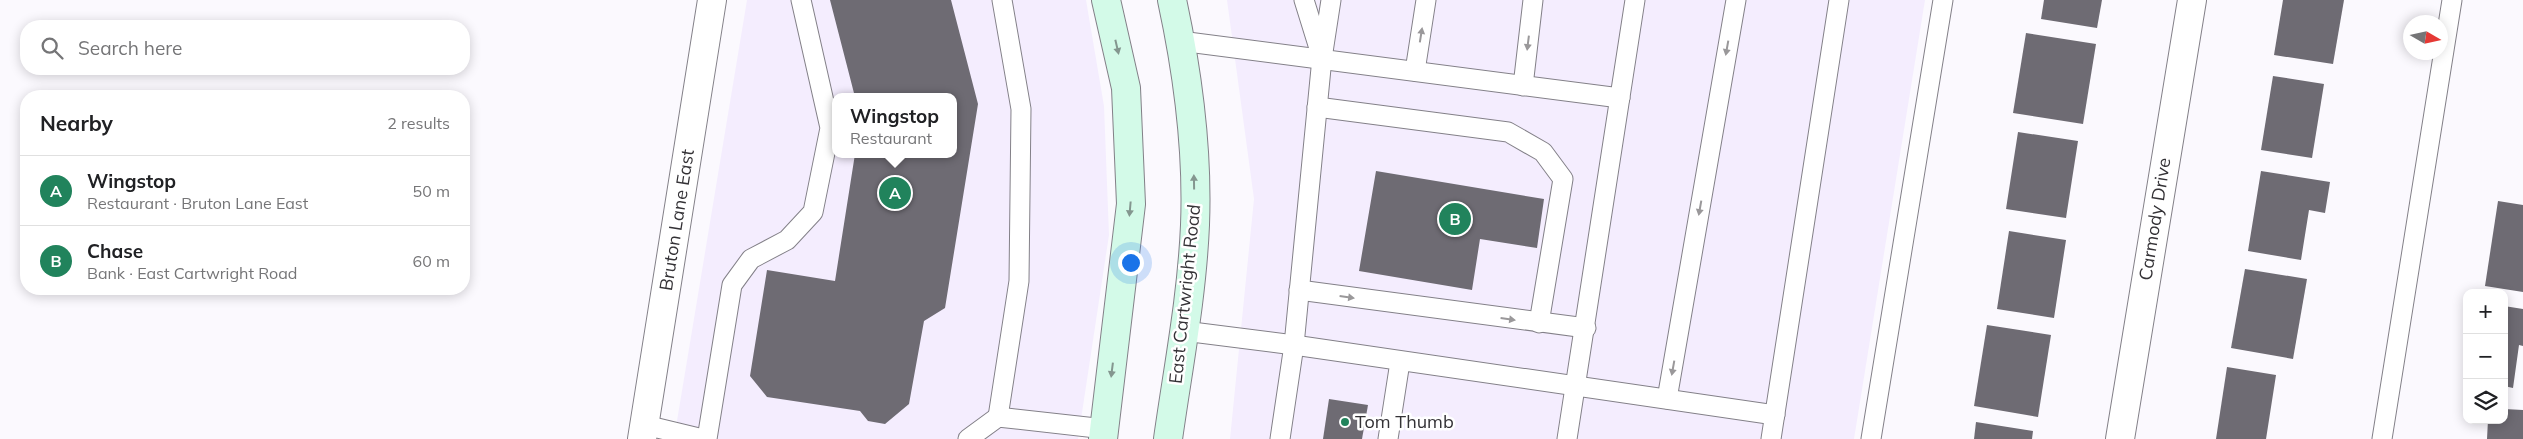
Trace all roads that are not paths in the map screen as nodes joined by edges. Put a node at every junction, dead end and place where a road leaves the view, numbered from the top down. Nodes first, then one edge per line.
1 (712, 0) edge
2 (801, 0) edge
3 (1002, 0) edge
4 (1106, 0) edge
5 (1172, 0) edge
6 (1304, 0) edge
7 (1331, 0) edge
8 (1426, 0) edge
9 (1533, 0) edge
10 (1635, 0) edge
11 (1736, 0) edge
12 (1839, 0) edge
13 (1943, 0) edge
14 (2192, 0) edge
15 (2452, 0) edge
16 (1180, 40) junction
17 (1322, 58) junction
18 (1415, 71) junction
19 (1523, 86) junction
20 (1620, 98) junction
21 (1317, 107) junction
22 (1299, 290) junction
23 (1539, 323) junction
24 (1586, 328) junction
25 (1184, 331) junction
26 (1294, 345) junction
27 (1400, 362) junction
28 (1576, 387) junction
29 (1667, 399) junction
30 (1775, 415) junction
31 (998, 417) junction
32 (643, 432) edge
33 (1104, 434) edge
34 (705, 439) edge
35 (968, 439) edge
36 (1168, 439) edge
37 (1280, 439) edge
38 (1388, 439) edge
39 (1567, 439) edge
40 (1771, 439) edge
41 (1871, 439) edge
42 (2120, 439) edge
43 (2382, 439) edge

1 - 32 street, Bruton Lane East
2 - 34 lane
3 - 31 lane
4 -> 33 main road
5 - 16 main road, East Cartwright Road
6 - 17 lane
7 - 17 lane
18 -> 8 lane
9 -> 19 lane
10 - 20 lane
11 -> 29 lane
12 - 30 lane
13 - 41 lane
14 - 42 street, Carmody Drive
15 - 43 lane
16 - 17 lane
25 -> 16 main road, East Cartwright Road
17 - 18 lane
17 - 21 lane
18 - 19 lane
19 - 20 lane
20 - 24 lane
21 - 22 lane
21 - 23 lane
22 -> 23 lane
22 - 26 lane
23 - 24 lane
24 - 28 lane
25 - 26 lane
25 - 36 main road, East Cartwright Road
26 - 27 lane
26 - 37 lane
27 - 28 lane
27 - 38 lane
28 - 29 lane
28 - 39 lane
29 - 30 lane
30 - 40 lane
31 - 33 lane
31 - 35 lane
32 - 34 lane

